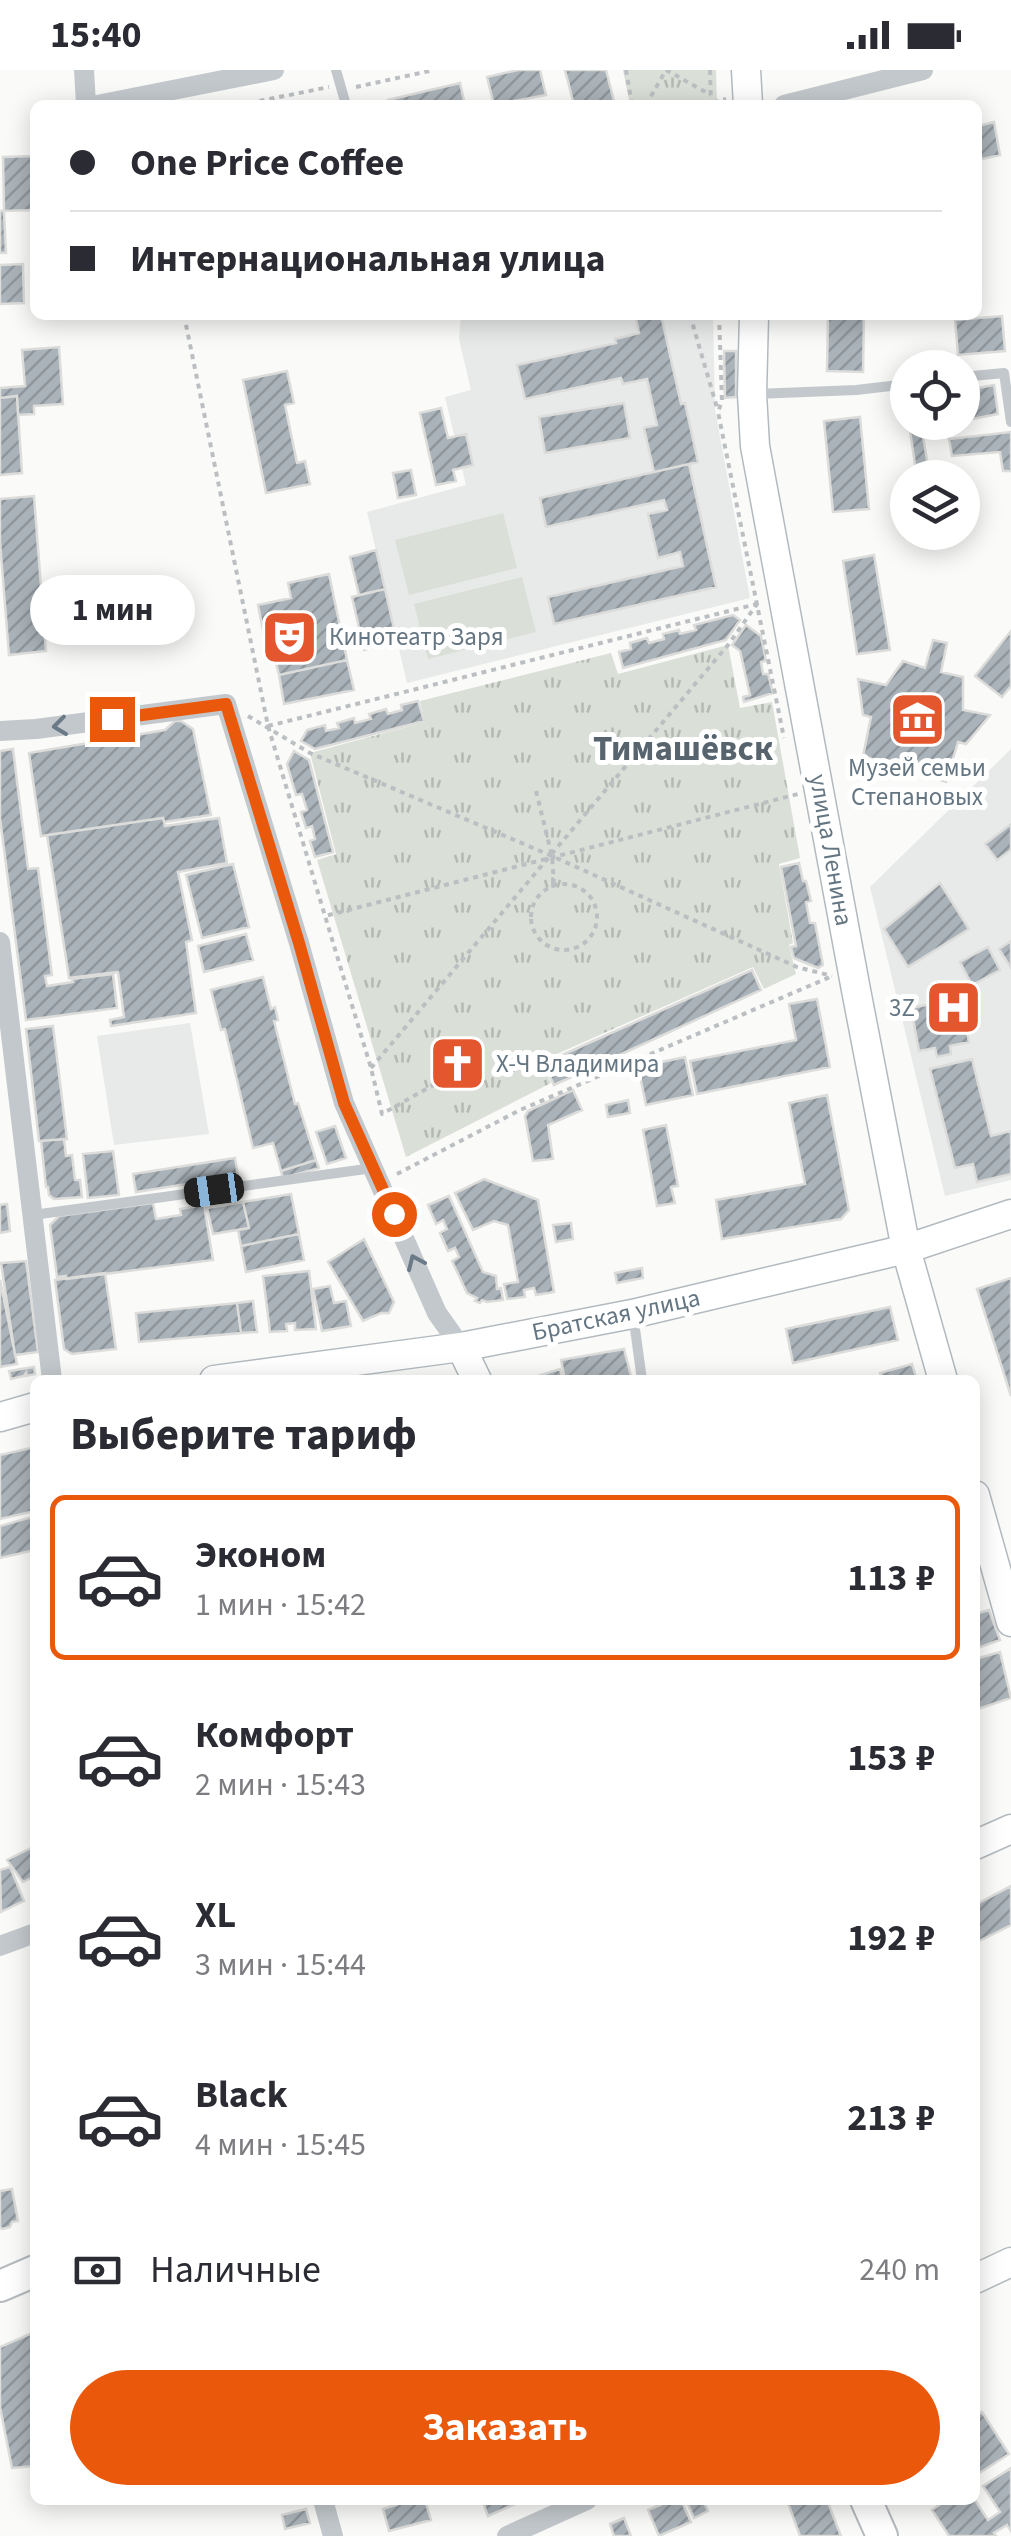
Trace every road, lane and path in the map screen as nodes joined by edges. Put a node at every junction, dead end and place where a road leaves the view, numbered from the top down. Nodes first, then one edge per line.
1 (84, 70) edge
2 (274, 70) edge
3 (336, 70) edge
4 (626, 70) edge
5 (666, 70) edge
6 (710, 70) edge
7 (746, 70) edge
8 (922, 70) edge
9 (710, 95) junction
10 (86, 100) edge
11 (122, 100) edge
12 (345, 100) edge
13 (631, 100) edge
14 (649, 100) edge
15 (709, 100) edge
16 (748, 100) edge
17 (804, 100) edge
18 (185, 320) edge
19 (691, 320) edge
20 (719, 320) edge
21 (754, 320) edge
22 (980, 375) edge
23 (890, 386) edge
24 (752, 394) junction
25 (718, 412) junction
26 (1011, 422) edge
27 (757, 604) junction
28 (226, 704) junction
29 (268, 726) junction
30 (0, 731) edge
31 (784, 738) dead end
32 (536, 791) dead end
33 (796, 795) dead end
34 (552, 856) junction
35 (554, 885) junction
36 (325, 916) junction
37 (0, 942) edge
38 (844, 983) junction
39 (371, 1068) junction
40 (435, 1084) dead end
41 (376, 1175) junction
42 (1011, 1214) edge
43 (32, 1215) junction
44 (906, 1249) junction
45 (632, 1314) junction
46 (461, 1347) junction
47 (347, 1371) edge
48 (51, 1375) edge
49 (288, 1375) edge
50 (475, 1375) edge
51 (641, 1375) edge
52 (942, 1375) edge
53 (30, 1408) edge
54 (0, 1417) edge
55 (980, 1514) edge
56 (1011, 1622) edge
57 (1011, 1829) edge
58 (980, 1843) edge
59 (30, 1935) edge
60 (0, 1946) edge
61 (1011, 2262) edge
62 (30, 2273) edge
63 (980, 2277) edge
64 (0, 2286) edge
65 (324, 2505) edge
66 (576, 2505) edge
67 (868, 2505) edge
68 (333, 2536) edge
69 (507, 2536) edge
70 (882, 2536) edge

1 - 10 street
2 - 11 street
3 - 12 lane
4 - 13 path
5 - 9 path
5 - 14 path
6 - 9 path
7 - 16 main road
8 - 17 street
9 - 15 path
18 - 29 path
19 - 25 path
20 - 25 path
21 - 24 main road, улица Ленина
22 - 26 lane
23 - 24 lane
24 - 38 main road, улица Ленина
25 - 27 path
27 - 29 path
27 - 31 path
27 - 34 path
28 - 29 path
28 -> 30 street
28 - 41 street
29 - 34 path
29 - 36 path
32 - 34 path
33 - 34 path
34 - 35 path
34 - 36 path
34 - 38 path
34 - 39 path
35 - 35 path
36 - 39 path
37 - 43 street
38 - 41 path
38 - 44 main road, улица Ленина
39 - 40 path
41 - 43 lane
46 -> 41 street
42 - 44 main road, Братская улица
43 - 48 street
44 - 45 main road, Братская улица
44 - 52 main road, улица Ленина
45 - 46 main road, Братская улица
45 - 51 lane
46 - 47 main road, Братская улица
46 - 50 main road
47 - 49 main road, Братская улица
53 - 54 main road
55 - 56 main road
57 - 58 main road
59 - 60 street
61 - 63 main road
62 - 64 main road
65 - 68 street
66 - 69 street
67 - 70 main road

